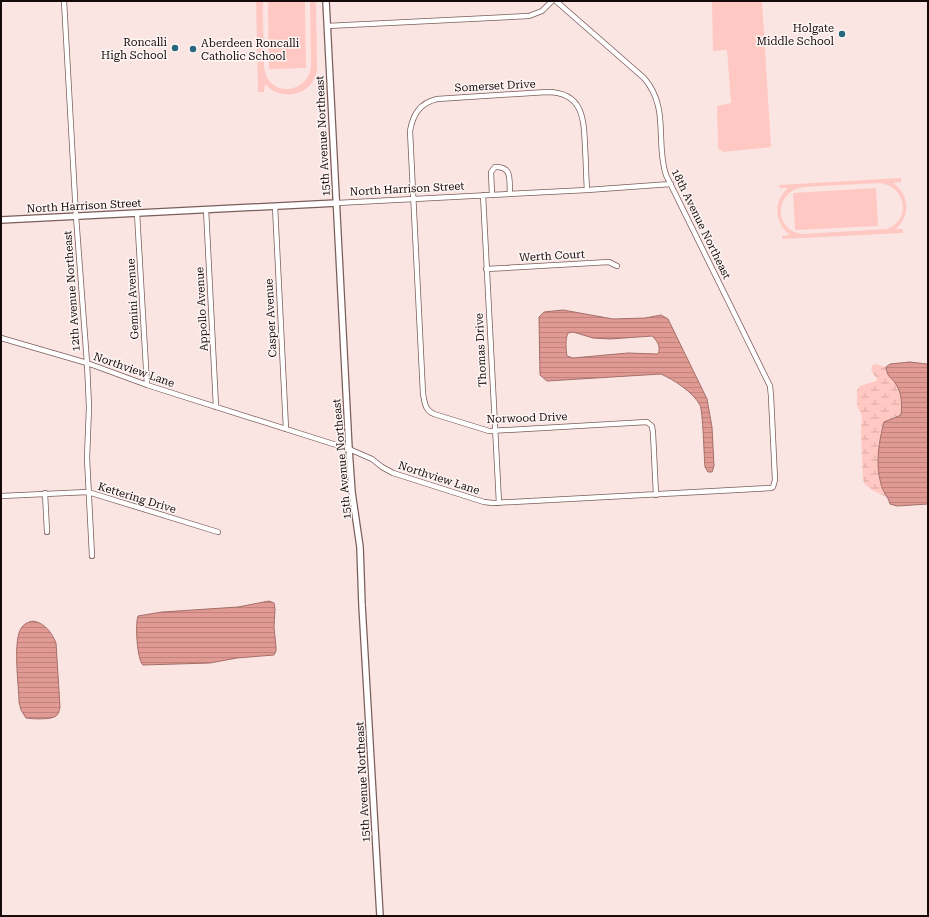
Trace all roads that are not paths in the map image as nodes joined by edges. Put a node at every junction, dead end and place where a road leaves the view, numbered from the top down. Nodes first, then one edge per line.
1 (64, 1) edge
2 (326, 1) edge
3 (552, 1) edge
4 (556, 1) edge
5 (328, 26) junction
6 (671, 184) junction
7 (587, 190) junction
8 (510, 194) junction
9 (492, 195) junction
10 (483, 196) junction
11 (413, 199) junction
12 (337, 203) junction
13 (275, 206) junction
14 (206, 210) junction
15 (137, 213) junction
16 (76, 216) junction
17 (1, 220) edge
18 (617, 266) dead end
19 (486, 269) junction
20 (1, 338) edge
21 (87, 363) junction
22 (147, 385) junction
23 (216, 407) junction
24 (286, 429) junction
25 (495, 430) junction
26 (349, 449) junction
27 (773, 487) joint
28 (88, 492) junction
29 (45, 493) junction
30 (656, 495) junction
31 (1, 496) edge
32 (499, 503) junction
33 (47, 532) dead end
34 (218, 532) dead end
35 (92, 556) dead end
36 (380, 916) edge

1 - 16 street, 12th Avenue Northeast
2 - 5 street, 15th Avenue Northeast
3 - 5 street
4 - 6 street, 18th Avenue Northeast
5 - 12 street, 15th Avenue Northeast
6 - 7 street, North Harrison Street
6 - 27 street, 18th Avenue Northeast
7 - 8 street, North Harrison Street
7 - 11 street, Somerset Drive
8 - 9 street, North Harrison Street
8 - 9 street
9 - 10 street, North Harrison Street
10 - 11 street, North Harrison Street
10 - 19 street, Thomas Drive
11 - 12 street, North Harrison Street
11 - 25 street, Norwood Drive
12 - 13 street, North Harrison Street
12 - 26 street, 15th Avenue Northeast
13 - 14 street, North Harrison Street
13 - 24 street, Casper Avenue
14 - 15 street, North Harrison Street
14 - 23 street, Appollo Avenue
15 - 16 street, North Harrison Street
15 - 22 street, Gemini Avenue
16 - 17 street, North Harrison Street
16 - 21 street, 12th Avenue Northeast
18 - 19 street, Werth Court
19 - 25 street, Thomas Drive
20 - 21 street, Northview Lane
21 - 22 street, Northview Lane
21 - 28 street, 12th Avenue Northeast
22 - 23 street, Northview Lane
23 - 24 street, Northview Lane
24 - 26 street, Northview Lane
25 - 30 street, Norwood Drive
25 - 32 street, Thomas Drive
26 - 32 street, Northview Lane
26 - 36 street, 15th Avenue Northeast
27 - 30 street, Northview Lane
28 - 29 street, Kettering Drive
28 - 34 street, Kettering Drive
28 - 35 street, 12th Avenue Northeast
29 - 31 street, Kettering Drive
29 - 33 street
30 - 32 street, Northview Lane

